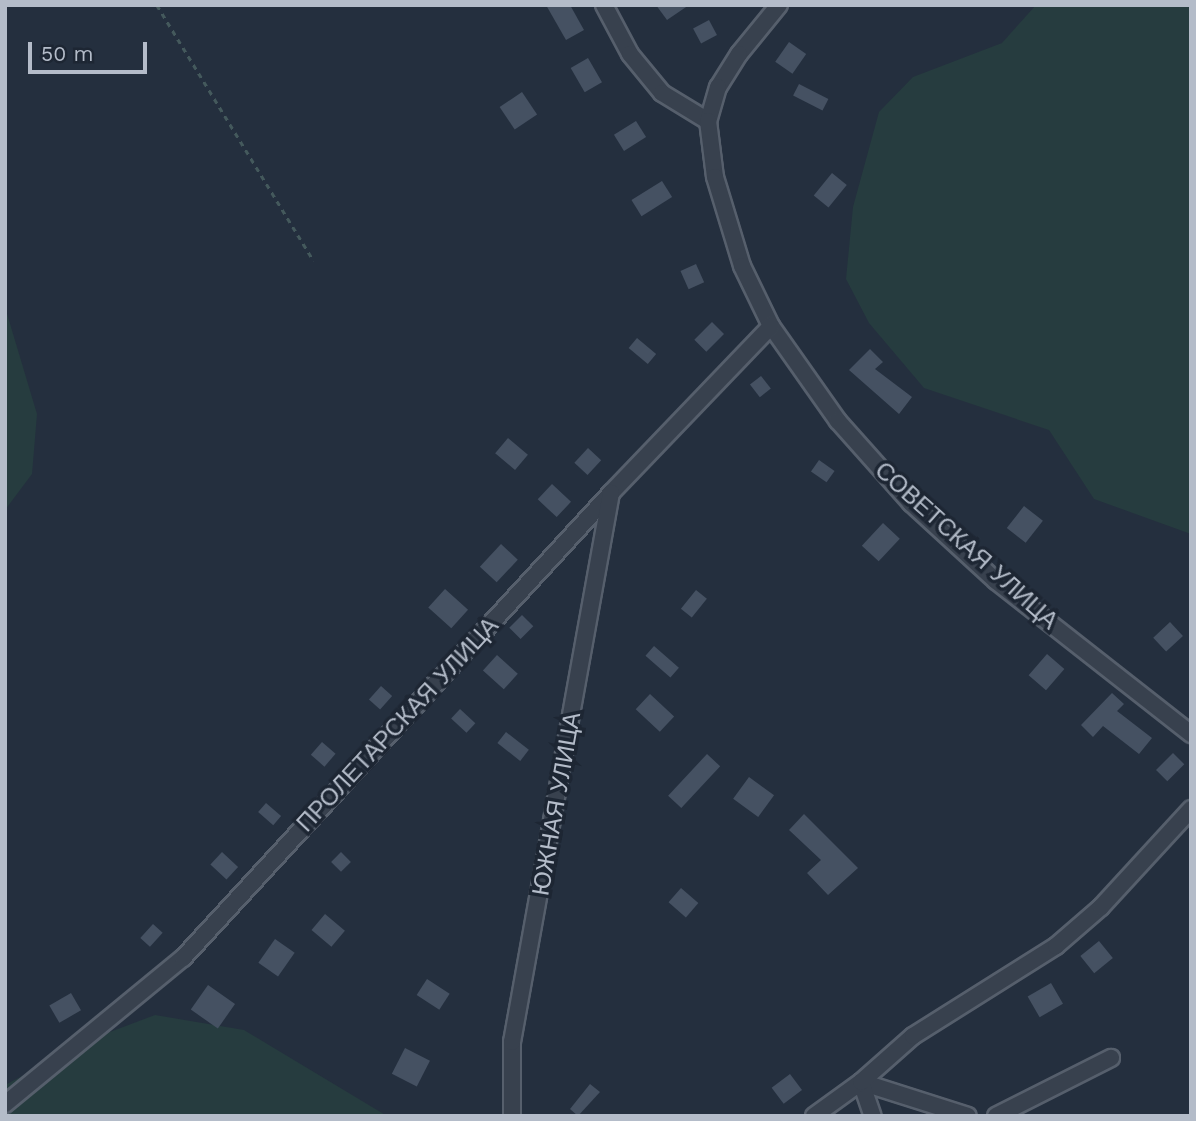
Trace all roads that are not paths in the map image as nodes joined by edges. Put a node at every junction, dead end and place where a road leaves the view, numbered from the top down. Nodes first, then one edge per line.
1 (604, 5) edge
2 (779, 5) edge
3 (708, 121) junction
4 (772, 326) junction
5 (611, 494) junction
6 (1191, 734) edge
7 (1191, 809) edge
8 (1111, 1058) dead end
9 (861, 1082) junction
10 (5, 1104) edge
11 (512, 1116) edge
12 (814, 1116) edge
13 (873, 1116) edge
14 (968, 1116) edge
15 (996, 1116) edge

1 - 3 street
2 - 3 street
3 - 4 street, СОВЕТСКАЯ УЛИЦА
4 - 5 street, ПРОЛЕТАРСКАЯ УЛИЦА
4 - 6 street, СОВЕТСКАЯ УЛИЦА
5 - 10 street, ПРОЛЕТАРСКАЯ УЛИЦА
5 - 11 street, ЮЖНАЯ УЛИЦА
7 - 9 street
8 - 15 street
9 - 12 street
9 - 13 street
9 - 14 street

